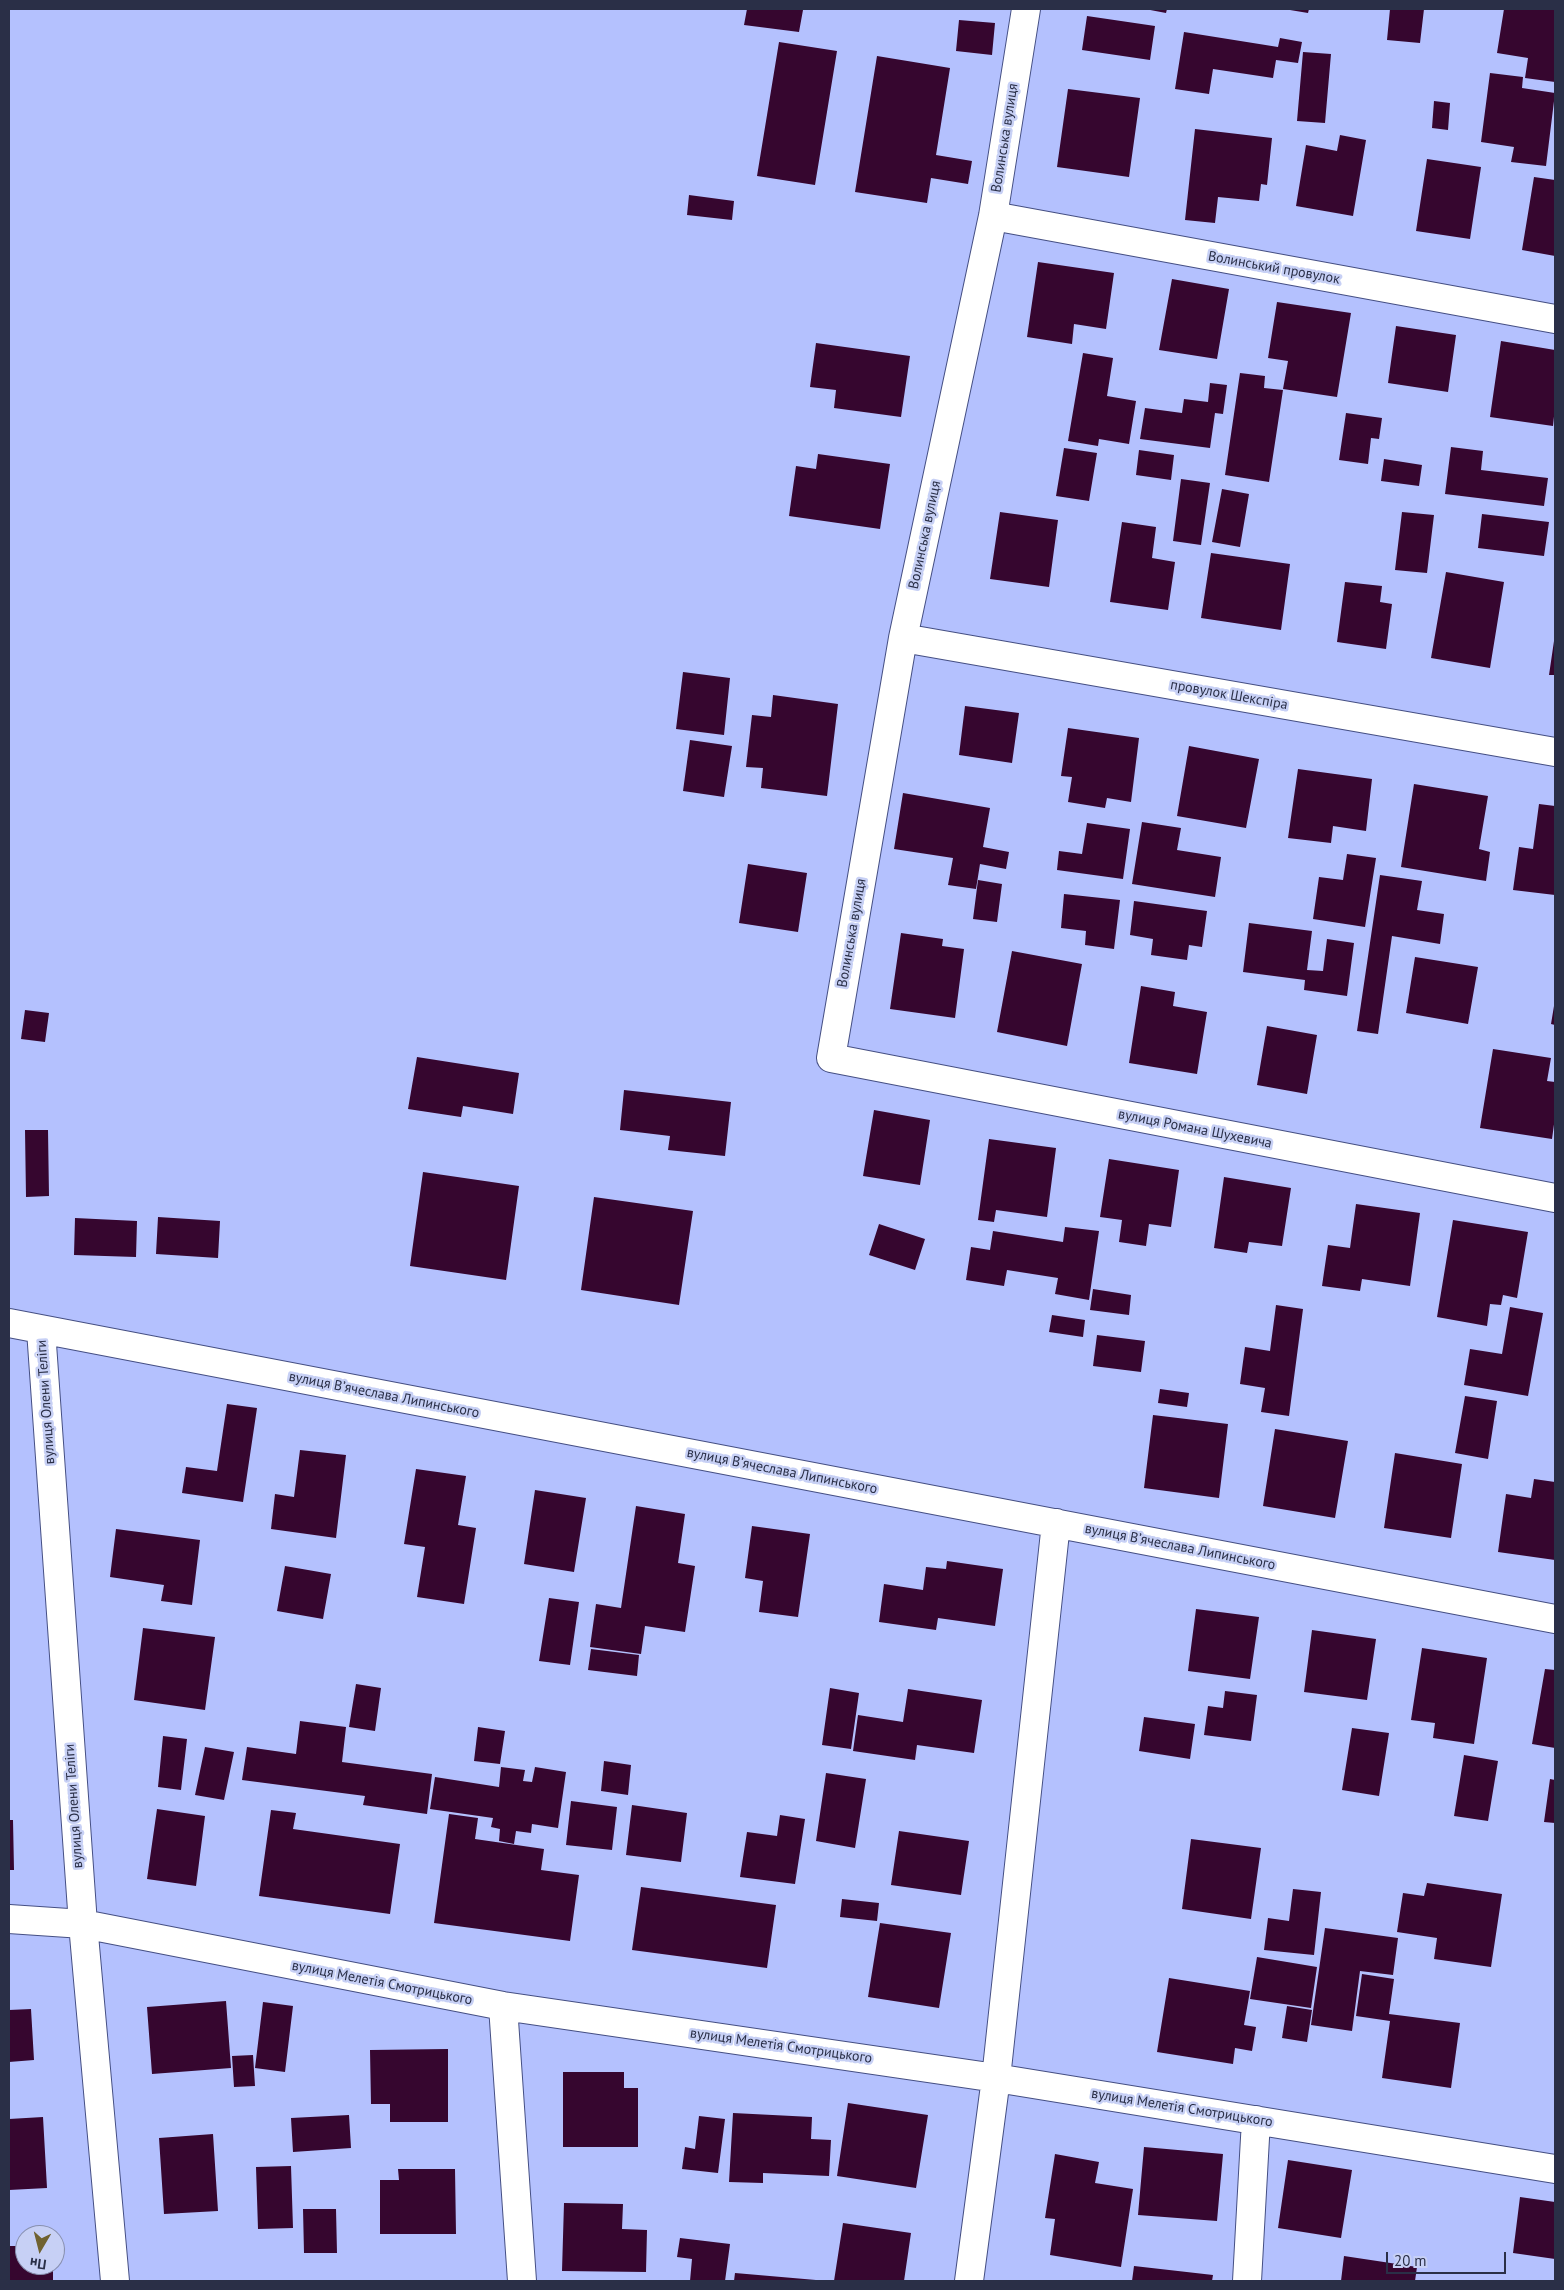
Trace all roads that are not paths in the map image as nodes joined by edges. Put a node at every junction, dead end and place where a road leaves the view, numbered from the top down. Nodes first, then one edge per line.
1 (1026, 9) edge
2 (993, 216) junction
3 (1555, 319) edge
4 (903, 638) junction
5 (1555, 752) edge
6 (834, 1060) joint
7 (1555, 1198) edge
8 (9, 1323) edge
9 (41, 1330) junction
10 (1056, 1523) junction
11 (1555, 1619) edge
12 (9, 1920) edge
13 (83, 1924) junction
14 (503, 2006) junction
15 (996, 2078) junction
16 (1256, 2120) junction
17 (1555, 2169) edge
18 (115, 2281) edge
19 (522, 2281) edge
20 (969, 2281) edge
21 (1247, 2281) edge

1 - 2 street, Волинська вулиця
2 - 3 street, Волинський провулок
2 - 4 street, Волинська вулиця
4 - 5 street, провулок Шекспіра
4 - 6 street, Волинська вулиця
6 - 7 street, вулиця Романа Шухевича
8 - 9 street, вулиця Вʼячеслава Липинського
9 - 10 street, вулиця Вʼячеслава Липинського
9 - 13 street, вулиця Олени Теліги
10 - 11 street, вулиця Вʼячеслава Липинського
10 - 15 street
12 - 13 street, вулиця Мелетія Смотрицького
13 - 14 street, вулиця Мелетія Смотрицького
13 - 18 street, вулиця Олени Теліги
14 - 15 street, вулиця Мелетія Смотрицького
14 - 19 street
15 - 16 street, вулиця Мелетія Смотрицького
15 - 20 street
16 - 17 street, вулиця Мелетія Смотрицького
16 - 21 street

